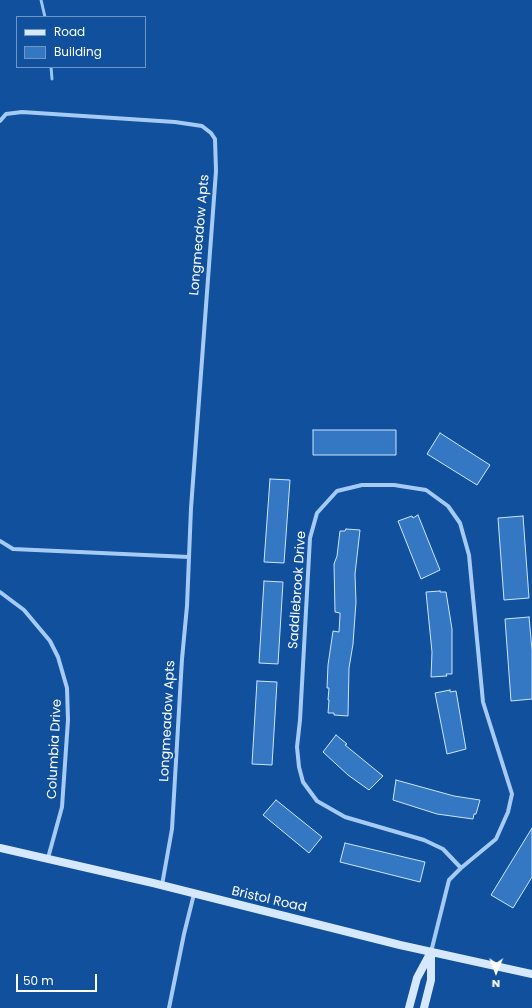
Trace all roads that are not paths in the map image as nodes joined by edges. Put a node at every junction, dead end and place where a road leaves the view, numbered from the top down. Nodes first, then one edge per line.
1 (0, 121) edge
2 (0, 541) edge
3 (189, 557) junction
4 (0, 592) edge
5 (0, 848) edge
6 (48, 858) junction
7 (461, 868) junction
8 (162, 886) junction
9 (194, 894) junction
10 (432, 952) junction
11 (532, 974) edge
12 (169, 1008) edge
13 (409, 1008) edge
14 (424, 1008) edge

1 - 3 street, Longmeadow Apts
2 - 3 street
3 - 8 street, Longmeadow Apts
4 - 6 street, Columbia Drive
5 - 6 main road, Bristol Road
6 - 8 main road, Bristol Road
7 - 7 street, Saddlebrook Drive
7 - 10 street, Saddlebrook Drive
8 - 9 main road, Bristol Road
9 - 10 main road, Bristol Road
9 - 12 street
10 - 11 main road, Bristol Road
10 - 13 main road
10 - 14 main road

